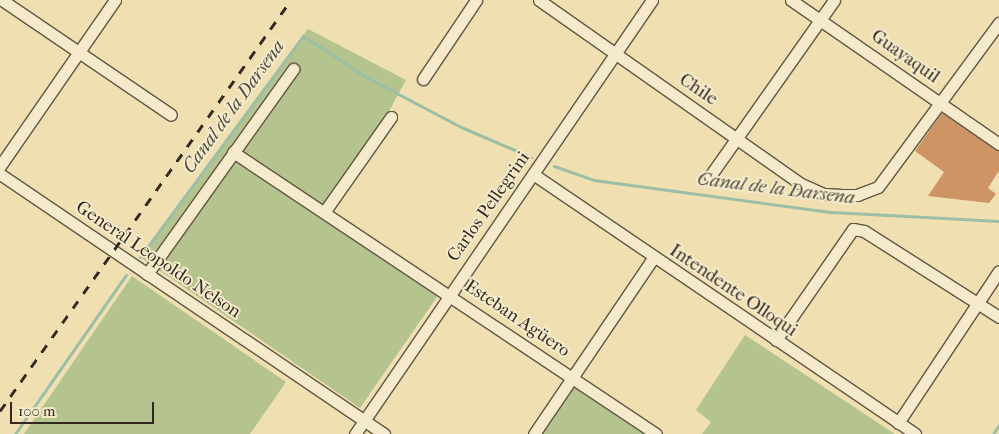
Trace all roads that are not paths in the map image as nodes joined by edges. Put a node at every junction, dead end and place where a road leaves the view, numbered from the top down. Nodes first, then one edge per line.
1 (2, 0) edge
2 (115, 0) edge
3 (476, 0) edge
4 (539, 0) edge
5 (652, 0) edge
6 (791, 0) edge
7 (834, 0) edge
8 (820, 20) junction
9 (999, 23) edge
10 (79, 52) junction
11 (615, 54) junction
12 (293, 69) dead end
13 (423, 80) dead end
14 (940, 103) junction
15 (172, 115) dead end
16 (391, 117) dead end
17 (739, 139) junction
18 (999, 144) edge
19 (233, 152) junction
20 (0, 166) edge
21 (0, 174) edge
22 (533, 174) junction
23 (710, 176) dead end
24 (325, 212) junction
25 (653, 258) junction
26 (999, 271) edge
27 (147, 274) junction
28 (449, 294) junction
29 (977, 302) junction
30 (999, 317) edge
31 (776, 340) junction
32 (572, 378) junction
33 (364, 420) junction
34 (898, 423) junction
35 (354, 434) edge
36 (384, 434) edge
37 (534, 434) edge
38 (656, 434) edge
39 (915, 434) edge

1 - 10 street
2 - 10 street
3 - 13 street
4 - 11 street, Chile
5 - 11 street, Carlos Pellegrini
6 - 8 street, Guayaquil
7 - 8 street
8 - 14 street, Guayaquil
8 - 17 street
9 - 14 street, Chile
10 - 15 street
10 - 20 street
11 - 17 street, Chile
11 - 22 street, Carlos Pellegrini
12 - 19 street
14 - 17 street, Chile
14 - 18 street, Guayaquil
16 - 24 street
17 - 23 street
19 - 24 street, Esteban Agüero
19 - 27 street
21 - 27 street, General Leopoldo Nelson
22 - 25 street, Intendente Olloqui
22 - 28 street, Carlos Pellegrini
24 - 28 street, Esteban Agüero
25 - 31 street, Intendente Olloqui
25 - 32 street
26 - 29 street
27 - 33 street, General Leopoldo Nelson
28 - 32 street, Esteban Agüero
28 - 33 street, Carlos Pellegrini
29 - 30 street
29 - 31 street
29 - 34 street
31 - 34 street, Intendente Olloqui
32 - 37 street
32 - 38 street, Esteban Agüero
33 - 35 street, Carlos Pellegrini
33 - 36 street, General Leopoldo Nelson
34 - 39 street, Intendente Olloqui

